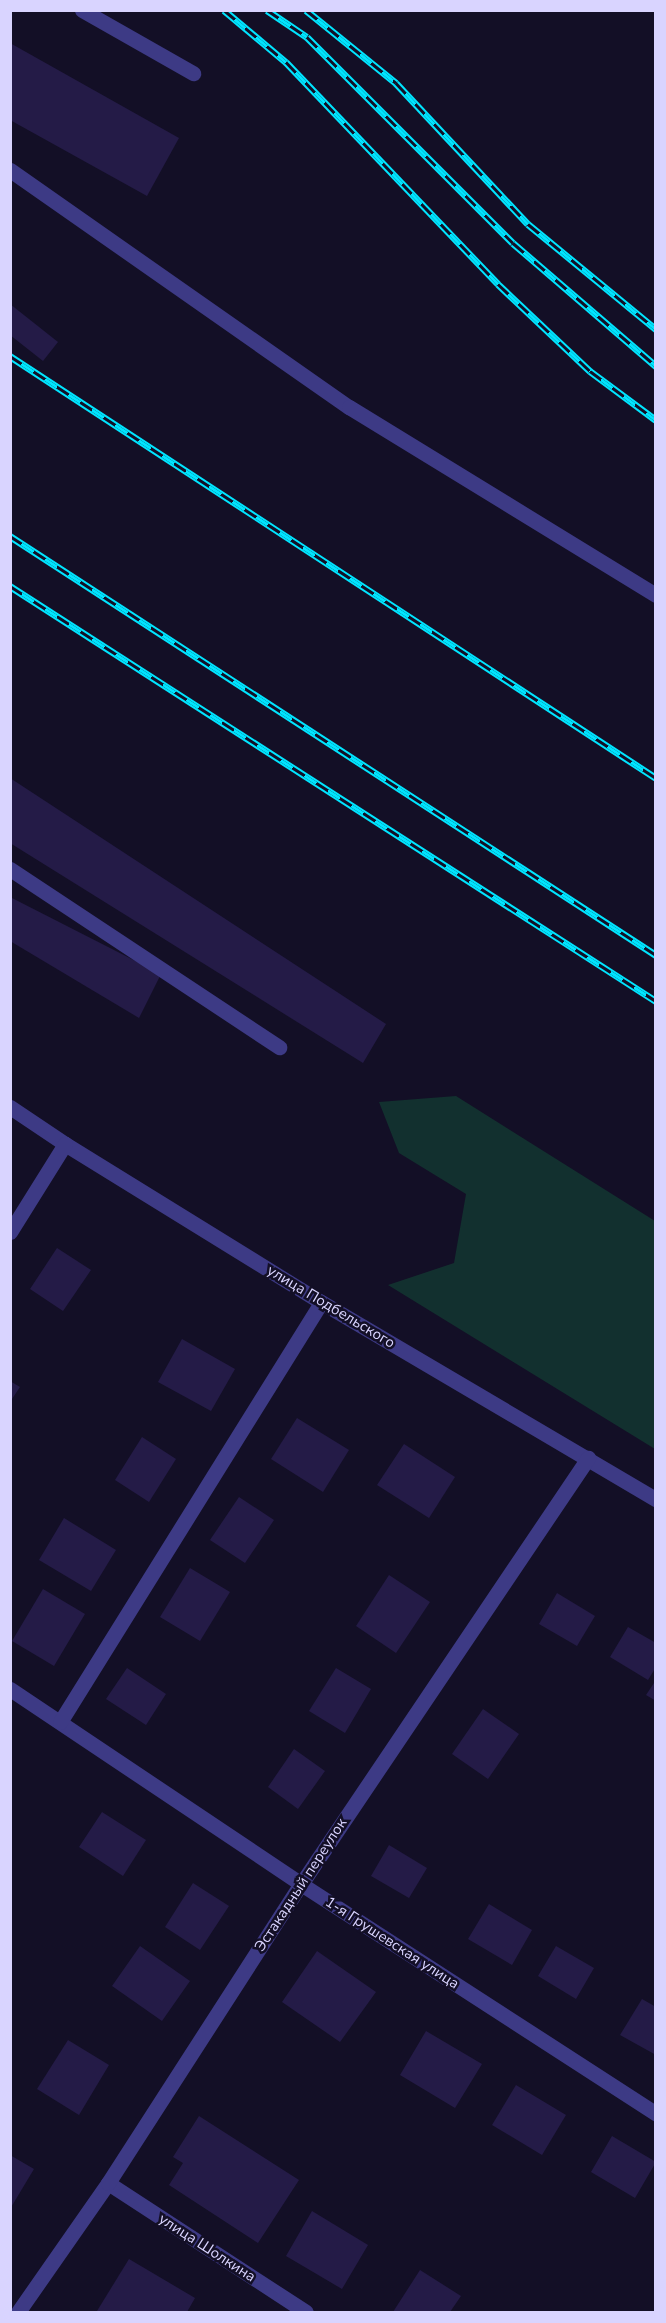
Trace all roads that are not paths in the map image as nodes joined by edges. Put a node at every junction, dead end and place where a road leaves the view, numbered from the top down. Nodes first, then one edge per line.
1 (82, 10) edge
2 (194, 73) dead end
3 (10, 170) edge
4 (656, 595) edge
5 (10, 869) edge
6 (279, 1047) dead end
7 (10, 1107) edge
8 (65, 1144) junction
9 (10, 1232) edge
10 (321, 1302) junction
11 (588, 1458) junction
12 (656, 1499) edge
13 (10, 1689) edge
14 (60, 1722) junction
15 (301, 1884) junction
16 (656, 2114) edge
17 (108, 2184) junction
18 (18, 2313) edge
19 (306, 2313) edge

1 - 2 street
3 - 4 street
5 - 6 street
7 - 8 street, улица Подбельского
8 - 9 street
8 - 10 street, улица Подбельского
10 - 11 street, улица Подбельского
10 - 14 street
11 - 12 street, улица Подбельского
11 - 15 street, Эстакадный переулок
13 - 14 street, 1-я Грушевская улица
14 - 15 street, 1-я Грушевская улица
15 - 16 street, 1-я Грушевская улица
15 - 17 street, Эстакадный переулок
17 - 18 street, Эстакадный переулок
17 - 19 street, улица Шолкина

